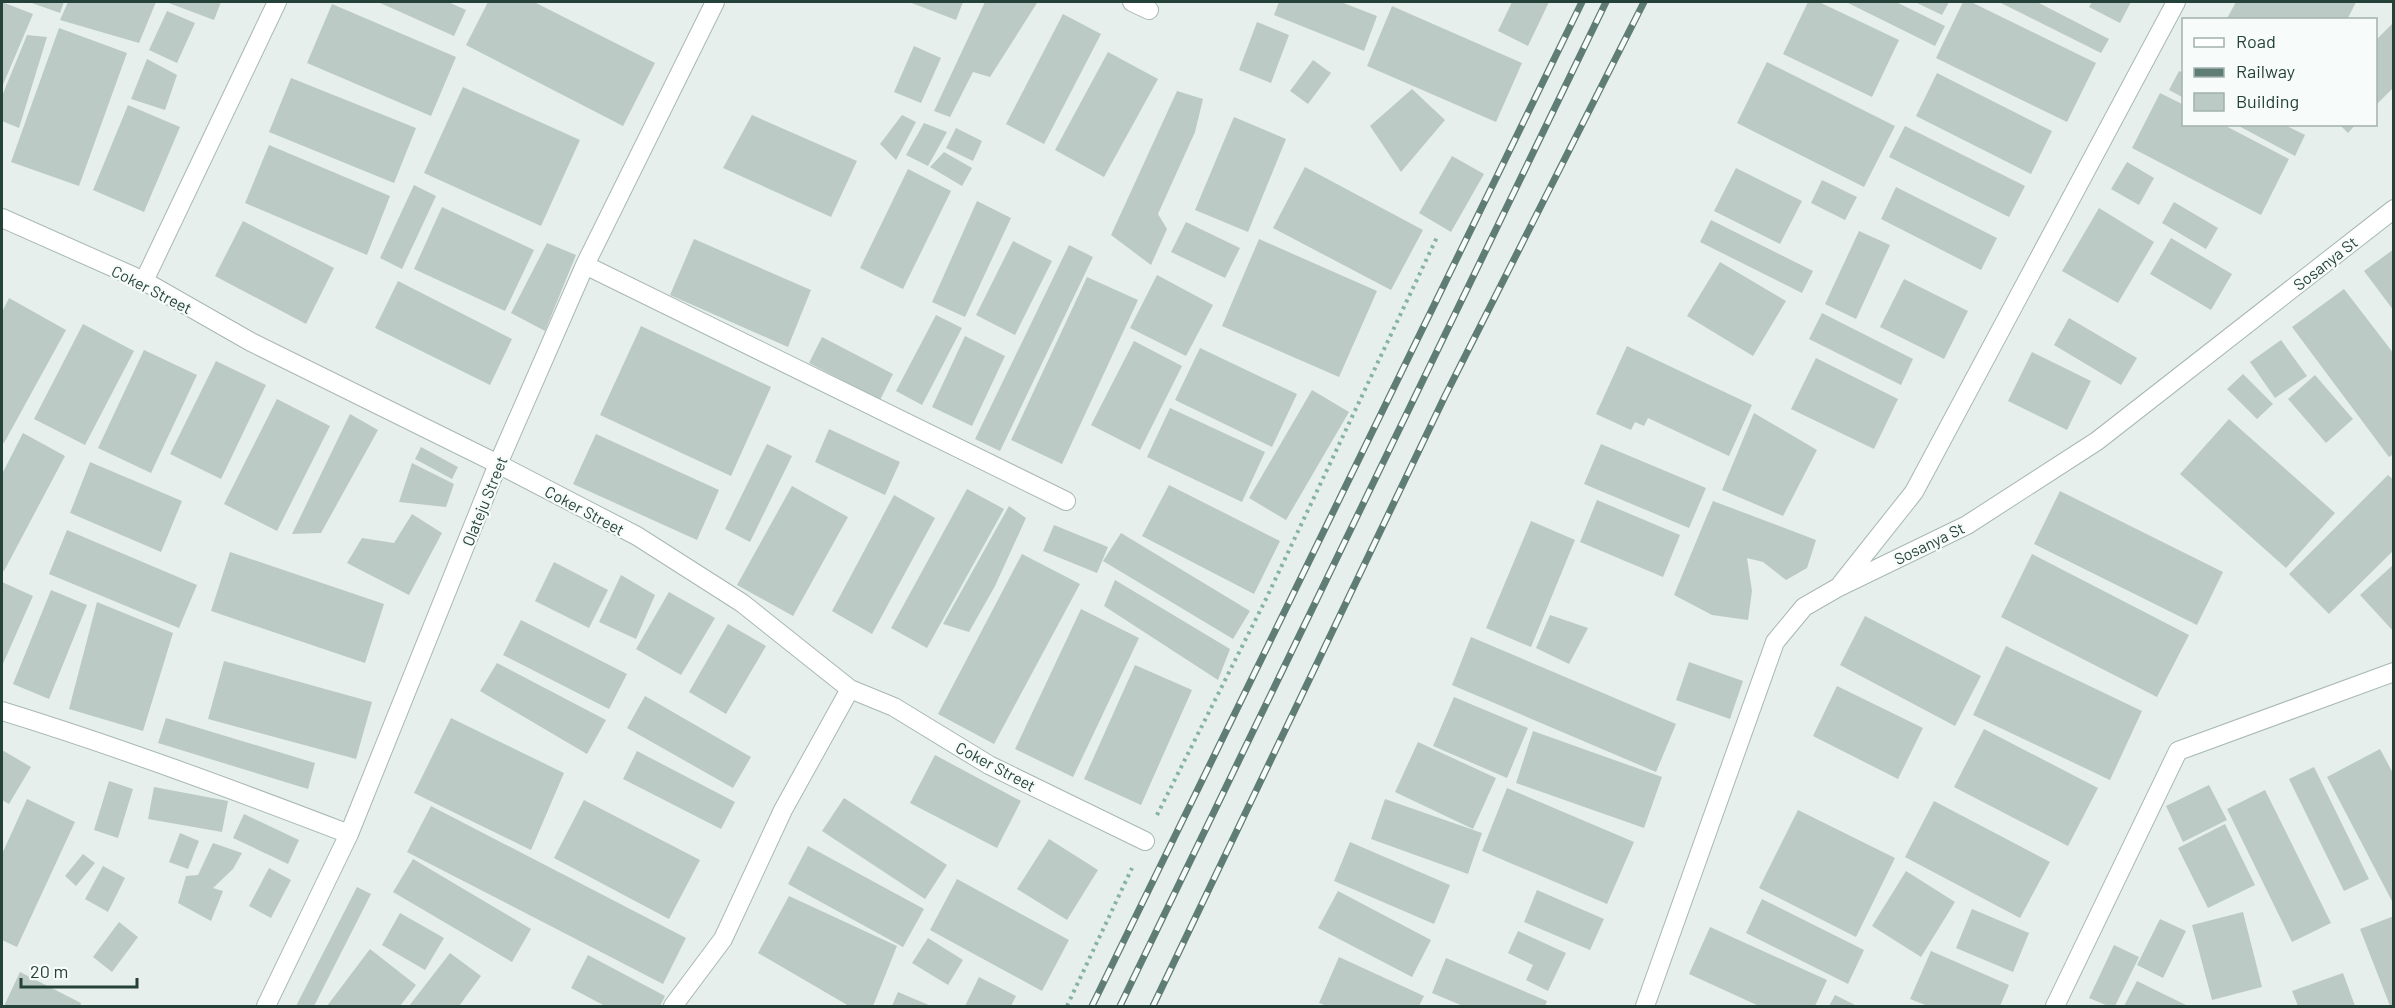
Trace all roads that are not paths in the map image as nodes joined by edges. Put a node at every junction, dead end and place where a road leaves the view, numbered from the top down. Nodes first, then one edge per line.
1 (277, 2) edge
2 (716, 2) edge
3 (1132, 2) edge
4 (2175, 2) edge
5 (1149, 10) dead end
6 (2394, 209) edge
7 (2, 218) edge
8 (585, 265) junction
9 (144, 281) junction
10 (498, 464) junction
11 (1066, 501) dead end
12 (1837, 588) junction
13 (2394, 672) edge
14 (850, 689) junction
15 (2, 711) edge
16 (349, 834) junction
17 (1144, 841) road end
18 (266, 1006) edge
19 (673, 1006) edge
20 (1645, 1006) edge
21 (2055, 1006) edge

1 - 9 street
2 - 8 street, Olateju Street
3 - 5 street
4 - 12 street
6 - 12 street, Sosanya St
7 - 9 street, Coker Street
8 - 10 street, Olateju Street
8 - 11 street
9 - 10 street, Coker Street
10 - 14 street, Coker Street
10 - 16 street, Olateju Street
12 - 20 street, Sosanya St
13 - 21 street
14 - 17 street, Coker Street
14 - 19 street
15 - 16 street
16 - 18 street, Olateju Street

